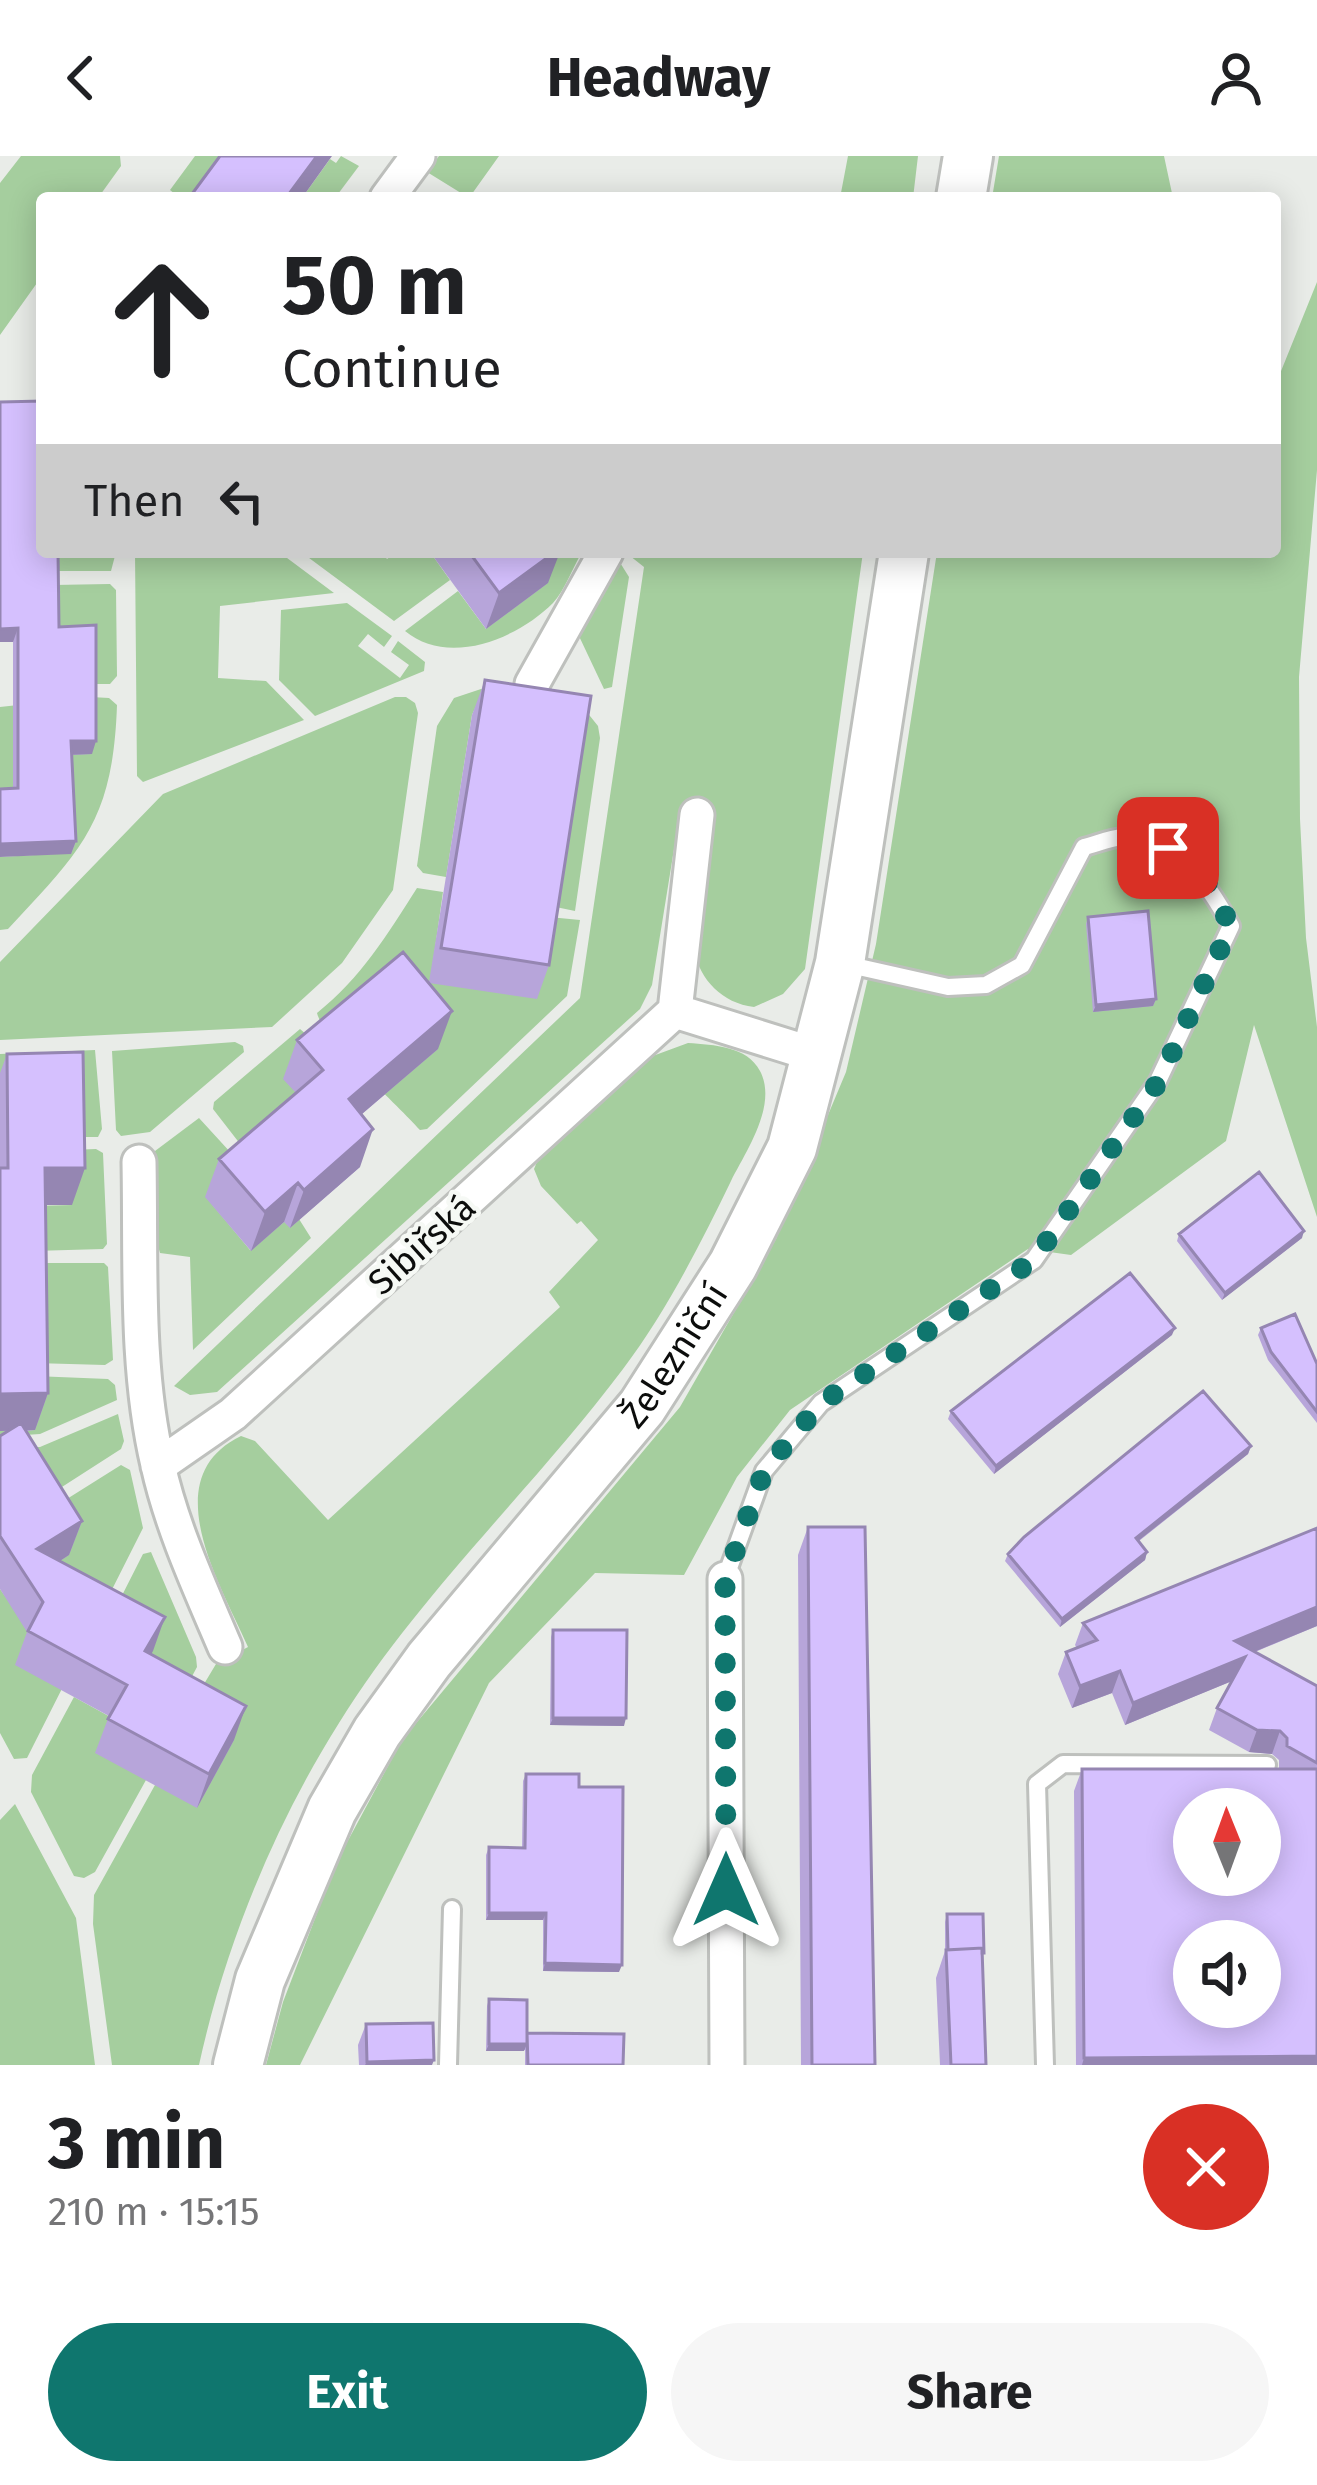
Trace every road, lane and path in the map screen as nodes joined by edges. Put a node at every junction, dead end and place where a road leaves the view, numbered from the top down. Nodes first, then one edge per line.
1 (418, 156) edge
2 (968, 156) edge
3 (391, 192) edge
4 (962, 192) edge
5 (603, 558) edge
6 (903, 558) edge
7 (532, 683) edge
8 (697, 815) dead end
9 (841, 963) junction
10 (675, 1011) junction
11 (819, 1055) junction
12 (139, 1162) dead end
13 (158, 1466) junction
14 (725, 1580) joint
15 (225, 1647) dead end
16 (1267, 1765) edge
17 (452, 1909) dead end
18 (238, 2065) edge
19 (448, 2065) edge
20 (727, 2065) edge
21 (1045, 2065) edge

1 - 3 street
2 - 4 street
5 - 7 street
6 - 9 street, Železniční
8 - 10 street
9 - 11 street, Železniční
9 - 14 lane
10 - 11 street
10 - 13 street, Sibiřská
11 - 18 street, Železniční
12 - 13 street
13 - 15 street
14 - 20 street
16 - 21 lane
17 - 19 lane

